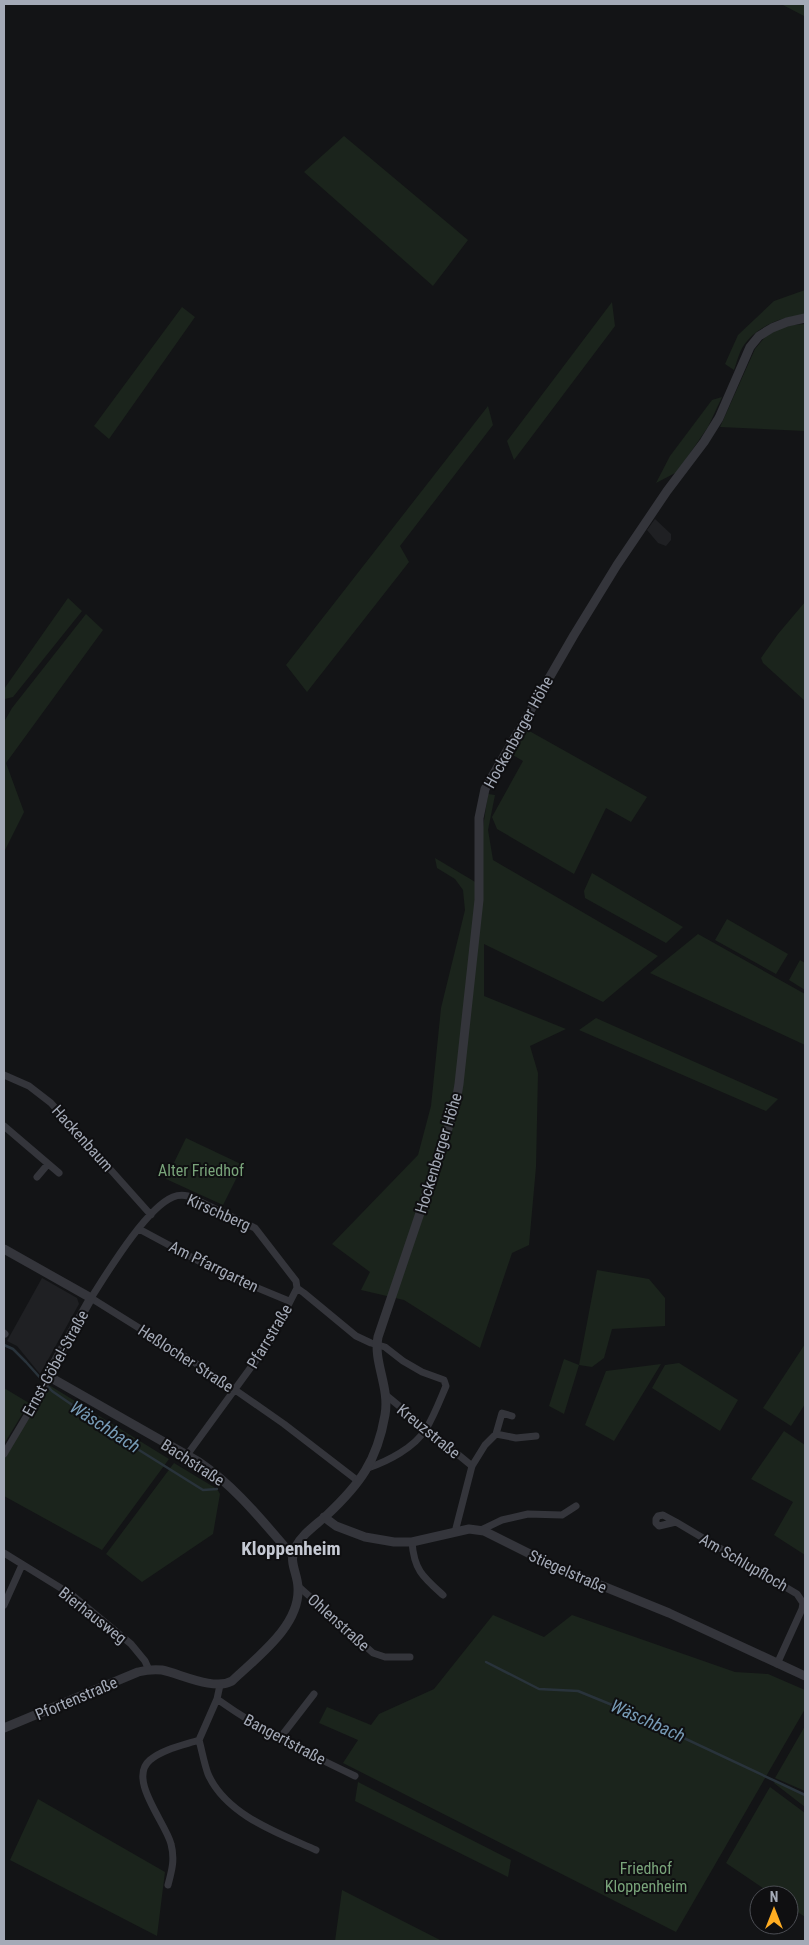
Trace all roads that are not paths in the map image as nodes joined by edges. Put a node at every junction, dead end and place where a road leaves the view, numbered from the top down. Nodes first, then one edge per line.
1 (805, 318) edge
2 (4, 1075) edge
3 (4, 1126) edge
4 (48, 1164) junction
5 (59, 1174) dead end
6 (37, 1177) dead end
7 (152, 1215) junction
8 (139, 1228) junction
9 (4, 1249) edge
10 (297, 1288) junction
11 (91, 1298) junction
12 (289, 1301) junction
13 (377, 1344) junction
14 (50, 1376) junction
15 (234, 1390) junction
16 (387, 1396) junction
17 (512, 1416) dead end
18 (426, 1429) junction
19 (496, 1434) junction
20 (536, 1436) dead end
21 (4, 1454) edge
22 (187, 1455) junction
23 (472, 1466) junction
24 (368, 1468) junction
25 (358, 1482) junction
26 (576, 1506) dead end
27 (324, 1517) junction
28 (676, 1522) dead end
29 (481, 1530) junction
30 (455, 1532) junction
31 (412, 1542) junction
32 (4, 1553) edge
33 (292, 1555) junction
34 (22, 1565) junction
35 (298, 1586) junction
36 (443, 1595) dead end
37 (4, 1605) edge
38 (410, 1657) dead end
39 (777, 1664) junction
40 (149, 1670) junction
41 (805, 1676) edge
42 (220, 1685) junction
43 (314, 1694) dead end
44 (217, 1699) junction
45 (4, 1728) edge
46 (280, 1738) junction
47 (199, 1740) junction
48 (355, 1776) dead end
49 (316, 1850) dead end
50 (168, 1885) dead end

1 - 13 street, Hockenberger Höhe
2 - 7 street, Hackenbaum
3 - 4 street
4 - 5 street
4 - 6 street
7 - 8 street, Kirschberg
7 - 10 street, Kirschberg
8 - 11 street, Kirschberg
8 - 12 street, Am Pfarrgarten
9 - 11 street, Heßlocher Straße
10 - 12 street, Pfarrstraße
10 - 13 street, Kirschberg
11 - 14 street, Ernst-Göbel-Straße
11 - 15 street, Heßlocher Straße
12 - 15 street, Pfarrstraße
13 - 16 street
13 - 18 street, Kirschberg
14 - 21 street, Ernst-Göbel-Straße
14 - 22 street, Bachstraße
15 - 22 street, Pfarrstraße
15 - 25 street, Heßlocher Straße
16 - 18 street, Kreuzstraße
16 - 24 street
17 - 19 street
18 - 23 street, Kreuzstraße
18 - 24 street
19 - 20 street
19 - 23 street
22 - 33 street, Bachstraße
23 - 30 street
24 - 25 street
25 - 27 street
26 - 29 street
27 - 31 street
27 - 33 street
28 - 39 street, Am Schlupfloch
29 - 30 street
29 - 39 street, Stiegelstraße
30 - 31 street
31 - 36 street
32 - 34 street, Bierhausweg
33 - 35 street
34 - 37 street
34 - 40 street, Bierhausweg
35 - 38 street, Ohlenstraße
35 - 42 street
39 - 41 street, Stiegelstraße
40 - 42 street
40 - 45 street, Pfortenstraße
42 - 44 street
43 - 46 street
44 - 46 street, Bangertstraße
44 - 47 street
46 - 48 street, Bangertstraße
47 - 49 street
47 - 50 street

